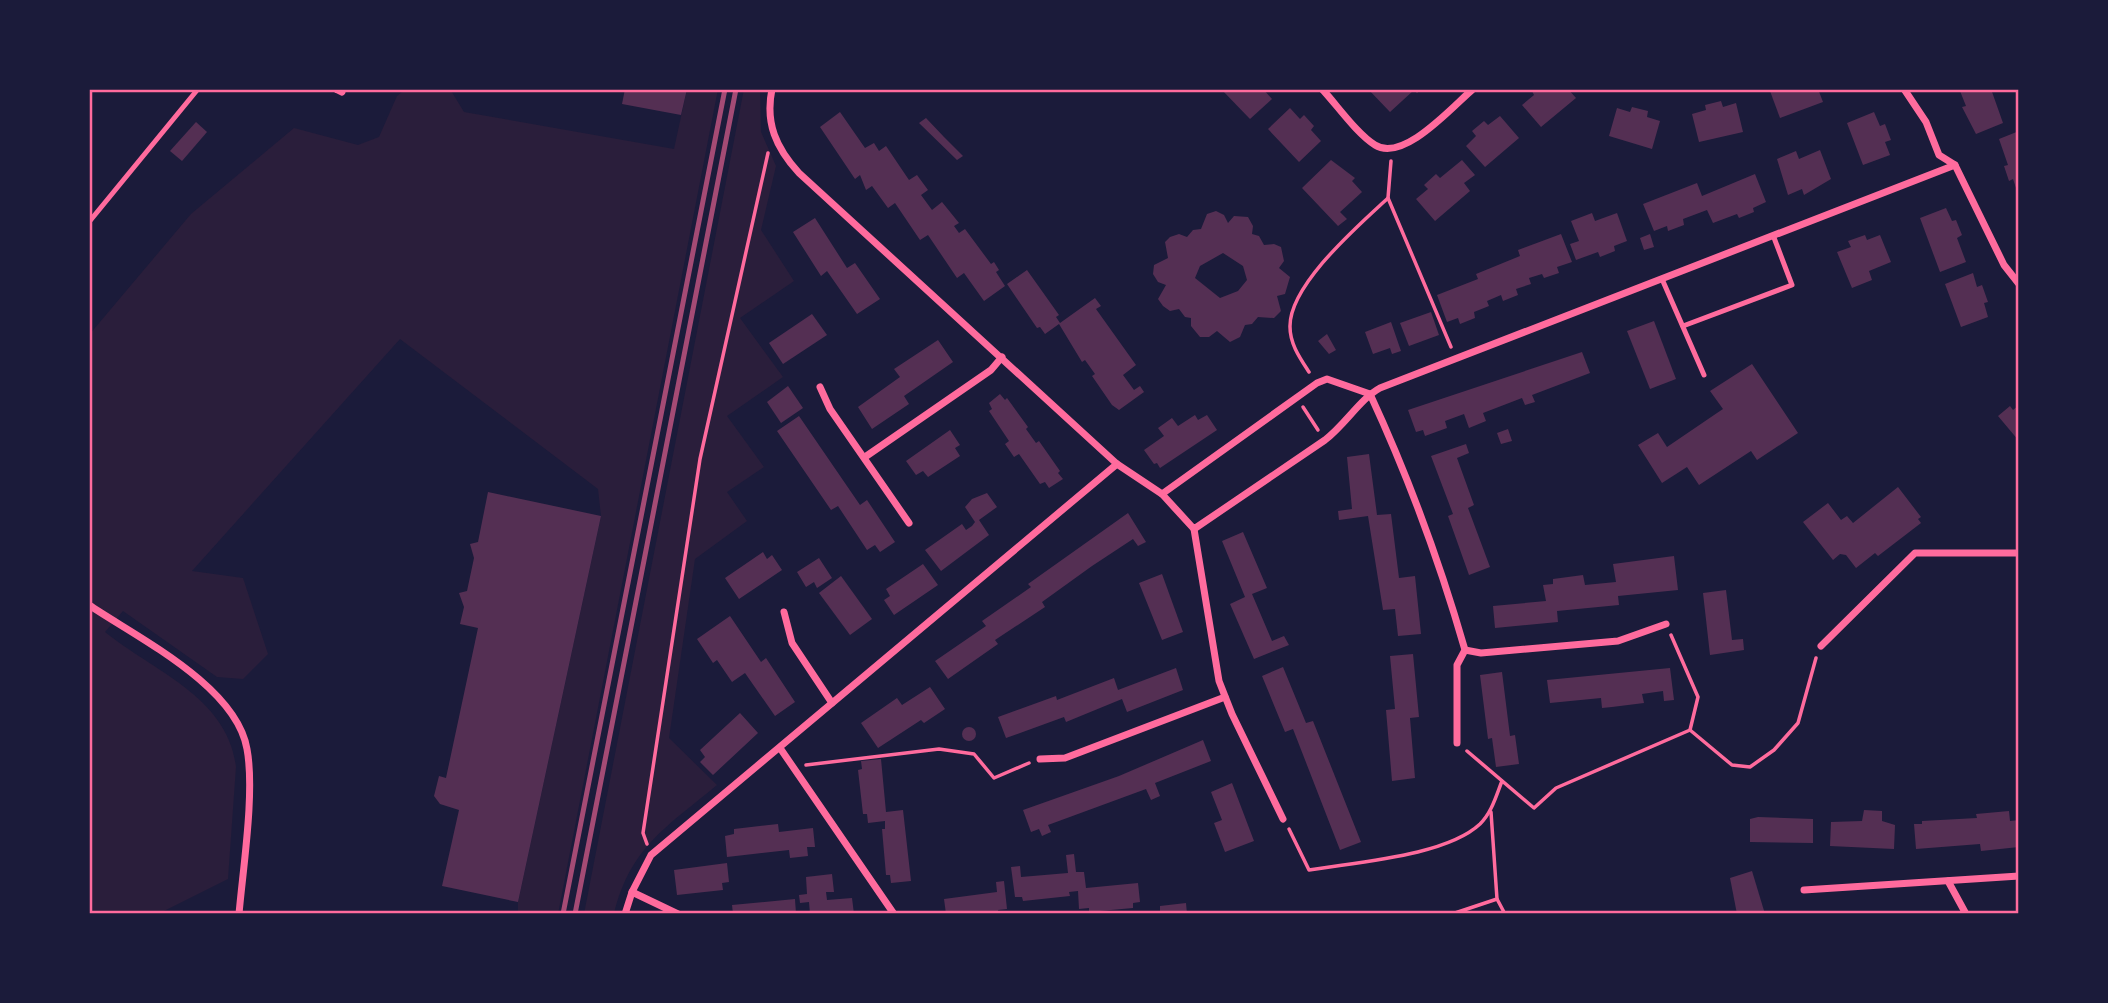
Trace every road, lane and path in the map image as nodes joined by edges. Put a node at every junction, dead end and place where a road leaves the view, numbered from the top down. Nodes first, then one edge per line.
1 (198, 89) edge
2 (772, 89) edge
3 (1322, 89) edge
4 (1473, 89) edge
5 (1907, 90) edge
6 (773, 134) junction
7 (1392, 150) junction
8 (1955, 164) junction
9 (1388, 198) junction
10 (89, 222) edge
11 (1773, 235) junction
12 (1662, 279) junction
13 (2019, 284) edge
14 (1683, 326) junction
15 (1002, 357) junction
16 (1457, 358) junction
17 (1704, 375) dead end
18 (1317, 383) junction
19 (820, 387) dead end
20 (1370, 394) junction
21 (1295, 396) junction
22 (1325, 440) junction
23 (865, 457) junction
24 (1117, 464) junction
25 (1162, 494) junction
26 (909, 523) dead end
27 (1194, 529) junction
28 (2019, 553) edge
29 (89, 605) edge
30 (784, 612) dead end
31 (1666, 624) joint
32 (1821, 646) joint
33 (1465, 649) junction
34 (1225, 697) junction
35 (832, 703) junction
36 (1690, 730) junction
37 (1457, 743) joint
38 (780, 748) junction
39 (1040, 759) joint
40 (794, 767) junction
41 (1502, 781) junction
42 (1490, 810) junction
43 (1283, 819) joint
44 (651, 855) junction
45 (2019, 876) edge
46 (1948, 881) junction
47 (1804, 890) dead end
48 (632, 892) junction
49 (1497, 899) junction
50 (239, 914) edge
51 (625, 914) edge
52 (678, 914) edge
53 (894, 914) edge
54 (1452, 914) edge
55 (1505, 914) edge
56 (1966, 914) edge

1 - 10 lane
2 - 6 street
3 - 7 street
4 - 7 street
5 - 8 street
6 - 15 street
6 - 44 path
7 - 9 path
8 - 11 street
8 - 13 street
9 - 16 path
9 - 18 path
11 - 12 street
11 - 14 lane
12 - 14 lane
12 - 16 street
14 - 17 lane
15 - 23 street
15 - 24 street
16 - 20 street
18 - 20 street
18 - 21 street
19 - 23 street
20 - 22 street
20 - 33 street
21 - 22 path
21 - 25 street
22 - 27 street
23 - 26 street
24 - 25 street
24 - 35 street
25 - 27 street
27 - 34 street
28 - 32 street
29 - 50 street
30 - 35 street
31 - 33 street
31 - 36 path
32 - 36 path
33 - 37 street
34 - 39 street
34 - 43 street
35 - 38 street
36 - 41 path
37 - 41 path
38 - 40 street
38 - 44 street
39 - 40 path
40 - 53 street
41 - 42 path
42 - 43 path
42 - 49 path
44 - 48 street
45 - 46 street
46 - 47 street
46 - 56 street
48 - 51 street
48 - 52 street
49 - 54 path
49 - 55 path

